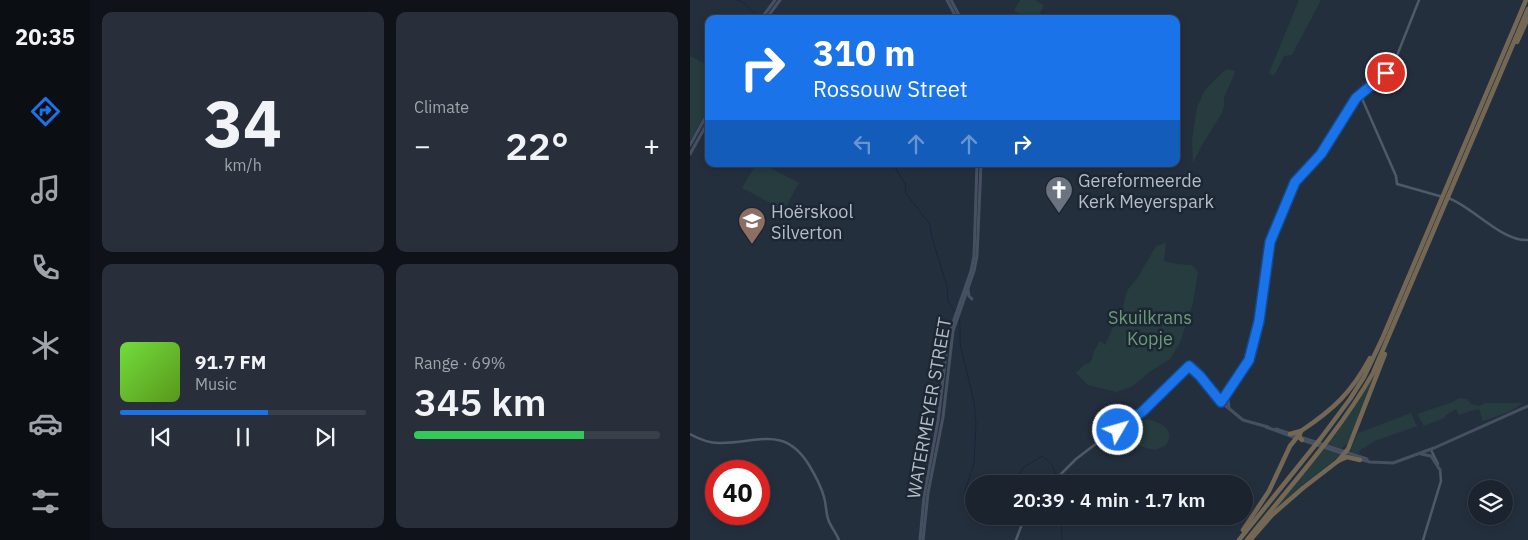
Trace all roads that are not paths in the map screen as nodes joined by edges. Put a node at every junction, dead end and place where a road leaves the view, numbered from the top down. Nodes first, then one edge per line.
1 (775, 0) edge
2 (780, 0) edge
3 (947, 0) edge
4 (951, 0) edge
5 (1419, 0) edge
6 (1526, 0) edge
7 (1528, 10) edge
8 (768, 12) junction
9 (765, 15) edge
10 (767, 15) edge
11 (956, 15) edge
12 (957, 15) edge
13 (1528, 18) edge
14 (1360, 94) junction
15 (1485, 113) junction
16 (705, 118) edge
17 (705, 127) edge
18 (690, 145) edge
19 (690, 152) edge
20 (977, 167) edge
21 (981, 167) edge
22 (1528, 240) edge
23 (1411, 269) junction
24 (968, 287) junction
25 (963, 302) junction
26 (959, 309) junction
27 (1398, 318) junction
28 (1236, 381) junction
29 (1221, 402) junction
30 (1528, 406) edge
31 (1229, 409) junction
32 (1301, 431) junction
33 (690, 434) edge
34 (1290, 435) junction
35 (1299, 438) junction
36 (1290, 446) junction
37 (1431, 450) junction
38 (1345, 452) junction
39 (1418, 454) junction
40 (1360, 460) junction
41 (1338, 461) junction
42 (1375, 462) junction
43 (1440, 470) junction
44 (1059, 475) edge
45 (1022, 525) edge
46 (840, 540) edge
47 (921, 540) edge
48 (1016, 540) edge
49 (1238, 540) edge
50 (1248, 540) edge
51 (1423, 540) edge

1 - 8 main road
2 - 8 main road
3 - 11 main road
4 - 12 main road
5 - 14 street
6 - 23 highway
7 - 15 highway
8 - 9 main road
8 - 10 main road
13 - 15 highway
14 - 22 street
14 - 28 street
15 - 27 highway
16 - 18 main road
17 - 19 main road
20 - 26 main road, WATERMEYER STREET
21 - 24 main road, WATERMEYER STREET
23 - 32 highway
23 - 49 highway
24 - 25 main road, WATERMEYER STREET
24 - 25 main road
25 - 26 main road, WATERMEYER STREET
26 - 47 main road, WATERMEYER STREET
27 - 38 highway
27 - 50 highway
28 - 29 street
28 - 31 main road
29 - 31 main road
29 - 44 street
30 - 37 main road
31 - 34 main road
32 - 34 highway
32 - 35 highway
33 - 46 street
34 - 35 main road
34 - 36 highway
35 - 36 highway
35 - 38 main road
36 - 49 highway
37 - 39 main road
37 - 43 street
38 - 40 main road
38 - 41 highway
38 - 42 main road
39 - 42 main road
39 - 43 main road
40 - 41 highway
40 - 42 main road
41 - 50 highway
43 - 51 street
45 - 48 street

